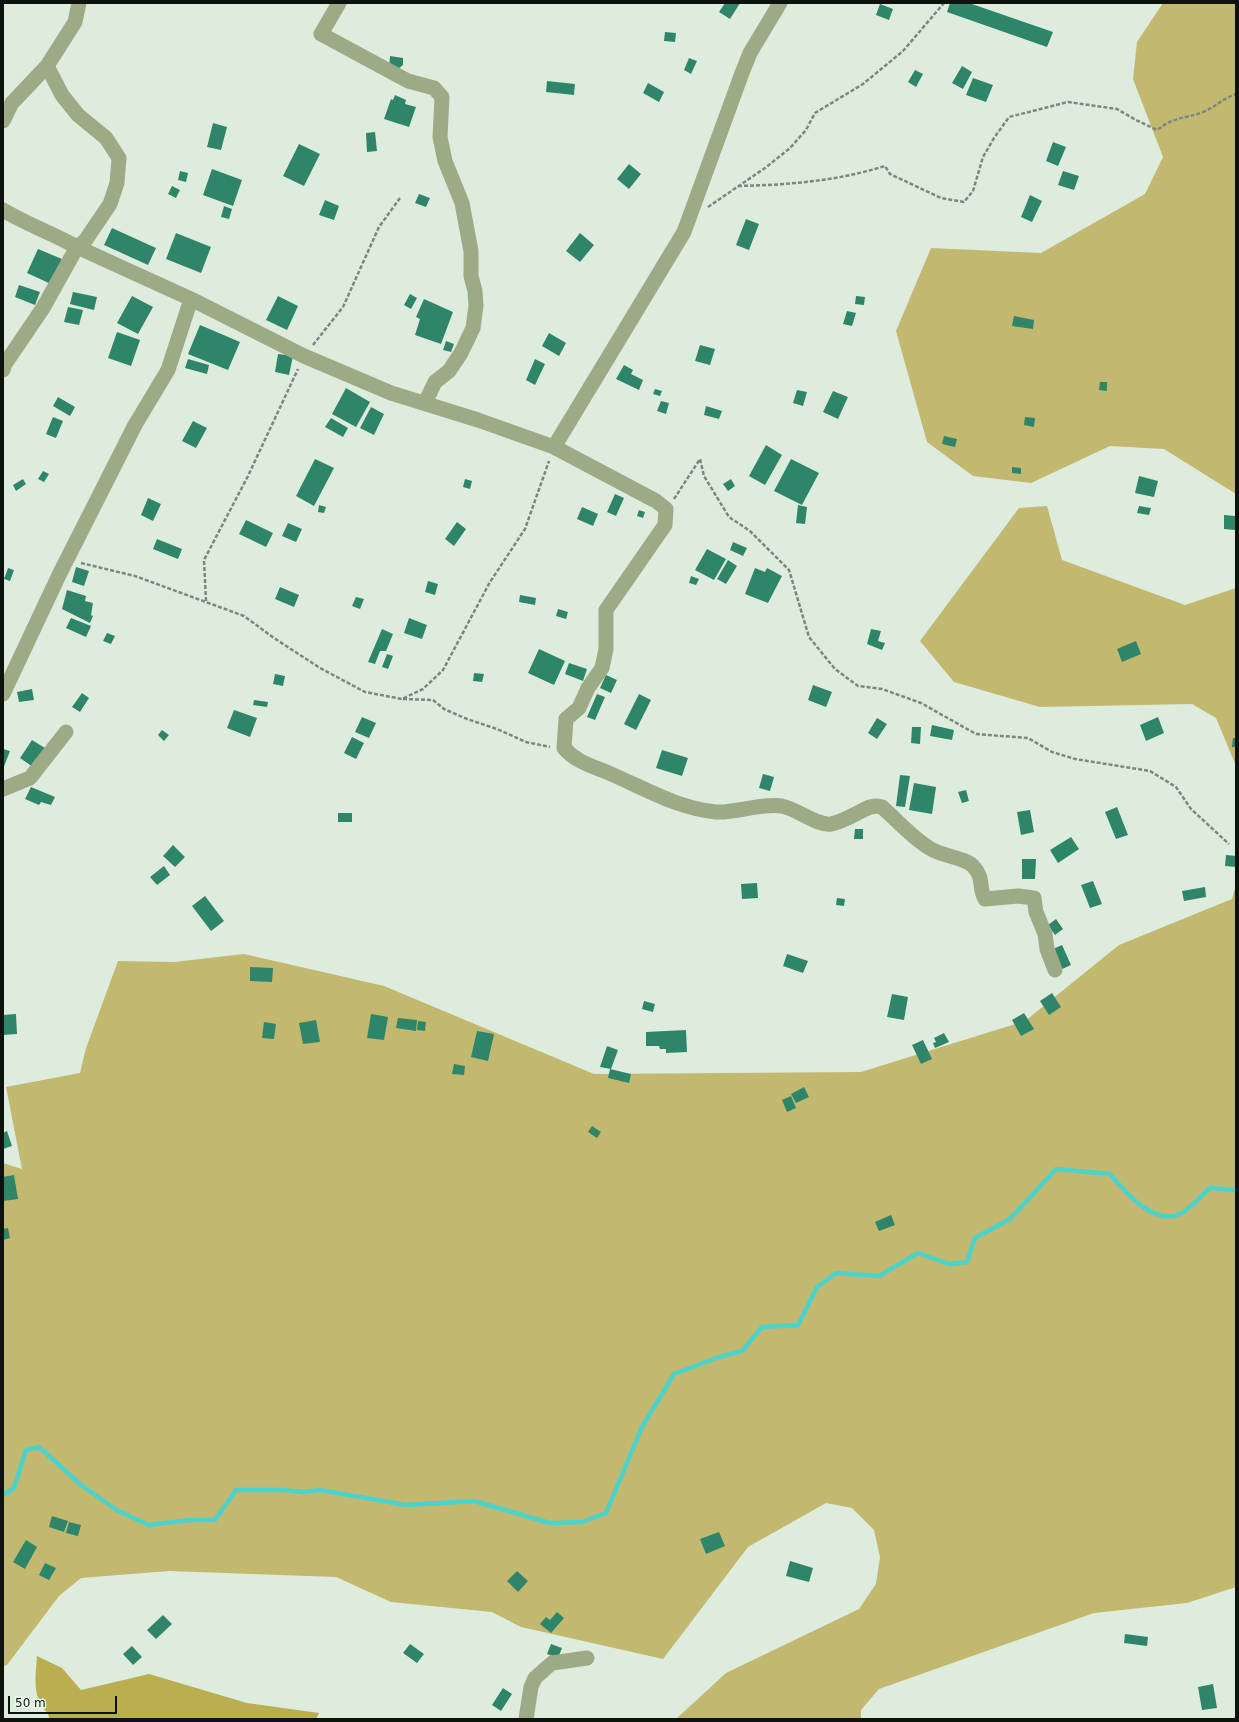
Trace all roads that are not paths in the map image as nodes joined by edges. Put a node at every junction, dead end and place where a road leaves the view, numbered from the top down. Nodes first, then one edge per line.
1 (78, 3) edge
2 (339, 3) edge
3 (780, 3) edge
4 (47, 66) junction
5 (3, 121) edge
6 (3, 210) edge
7 (76, 247) junction
8 (190, 299) junction
9 (3, 370) edge
10 (425, 404) junction
11 (554, 447) junction
12 (3, 694) edge
13 (66, 732) dead end
14 (3, 789) edge
15 (1055, 970) dead end
16 (587, 1658) dead end
17 (526, 1719) edge

1 - 4 street
2 - 10 street
3 - 11 street
4 - 5 street
4 - 7 street
6 - 7 street
7 - 8 street
7 - 9 street
8 - 10 street
8 - 12 street
10 - 11 street
11 - 15 street
13 - 14 street
16 - 17 street

